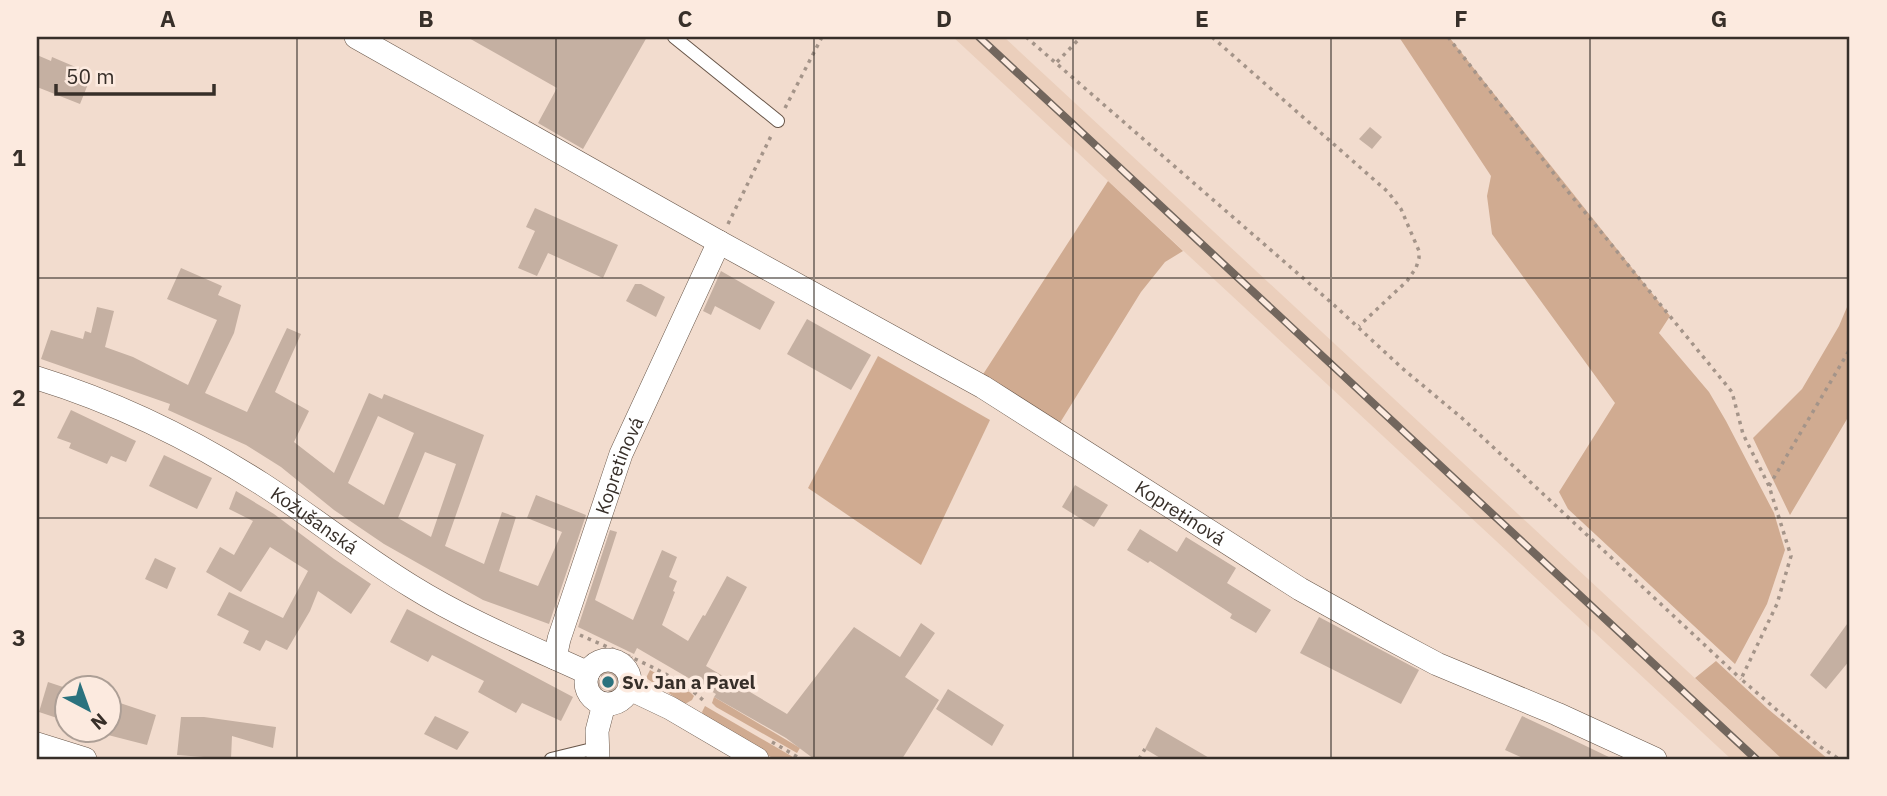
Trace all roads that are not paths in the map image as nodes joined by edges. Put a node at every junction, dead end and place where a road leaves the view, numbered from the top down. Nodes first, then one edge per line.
1 (356, 37) edge
2 (674, 37) edge
3 (778, 121) road end
4 (719, 242) junction
5 (37, 378) edge
6 (555, 658) junction
7 (588, 673) junction
8 (630, 689) junction
9 (604, 704) junction
10 (37, 744) edge
11 (597, 754) edge
12 (85, 759) edge
13 (551, 759) edge
14 (757, 759) edge
15 (1655, 759) edge

1 - 4 street, Kopretinová
2 - 3 lane
4 - 6 street, Kopretinová
4 - 15 street, Kopretinová
5 - 6 street, Kožušanská
6 - 7 street, Kožušanská
7 - 8 street
7 - 9 street
8 - 9 street
8 - 14 street
9 - 11 street
10 - 12 street
11 - 13 lane

